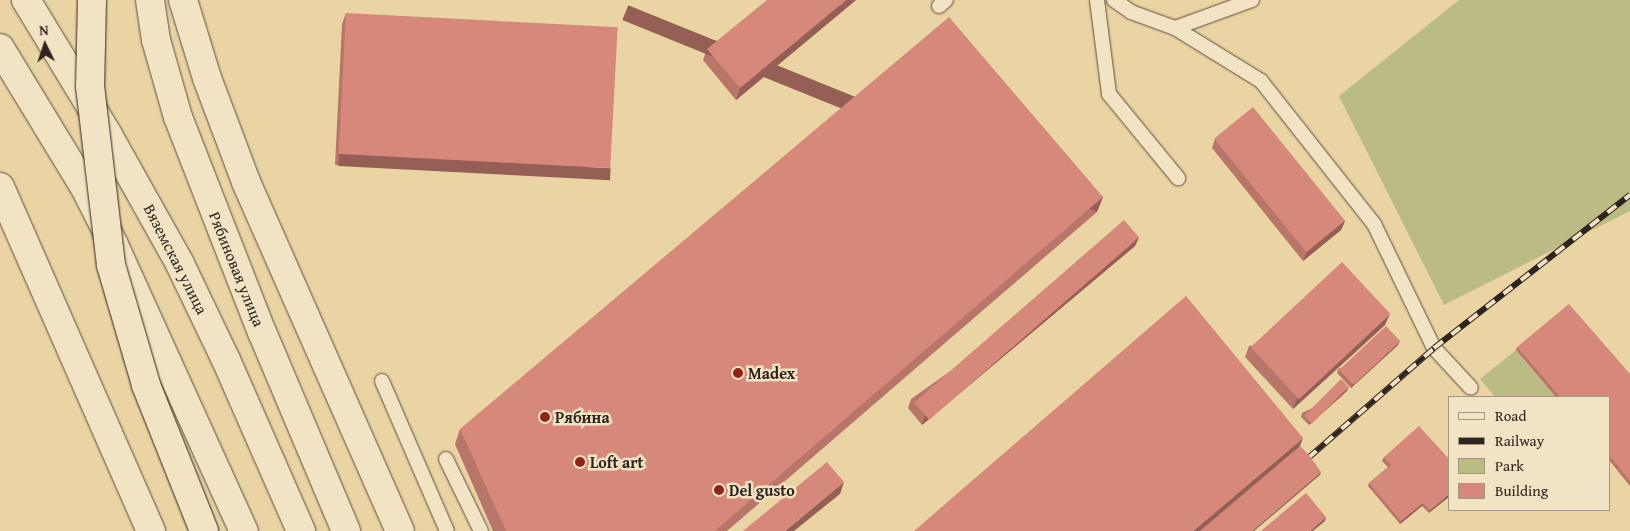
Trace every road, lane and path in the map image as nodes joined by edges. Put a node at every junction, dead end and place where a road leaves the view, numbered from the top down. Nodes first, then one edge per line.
1 (26, 0) edge
2 (92, 0) edge
3 (150, 0) edge
4 (183, 0) edge
5 (1097, 0) edge
6 (1114, 0) edge
7 (1252, 0) edge
8 (1175, 28) junction
9 (0, 48) edge
10 (1178, 178) dead end
11 (0, 186) edge
12 (382, 381) dead end
13 (1471, 388) dead end
14 (446, 459) dead end
15 (151, 531) edge
16 (204, 531) edge
17 (244, 531) edge
18 (301, 531) edge
19 (346, 531) edge
20 (400, 531) edge
21 (447, 531) edge
22 (480, 531) edge

1 - 18 main road, Вяземская улица
2 - 16 main road, bridge
3 - 19 main road, Рябиновая улица
4 - 20 main road
5 - 10 lane
6 - 8 lane
7 - 8 lane
8 - 13 lane
9 - 17 main road
11 - 15 main road
12 - 21 lane
14 - 22 lane

